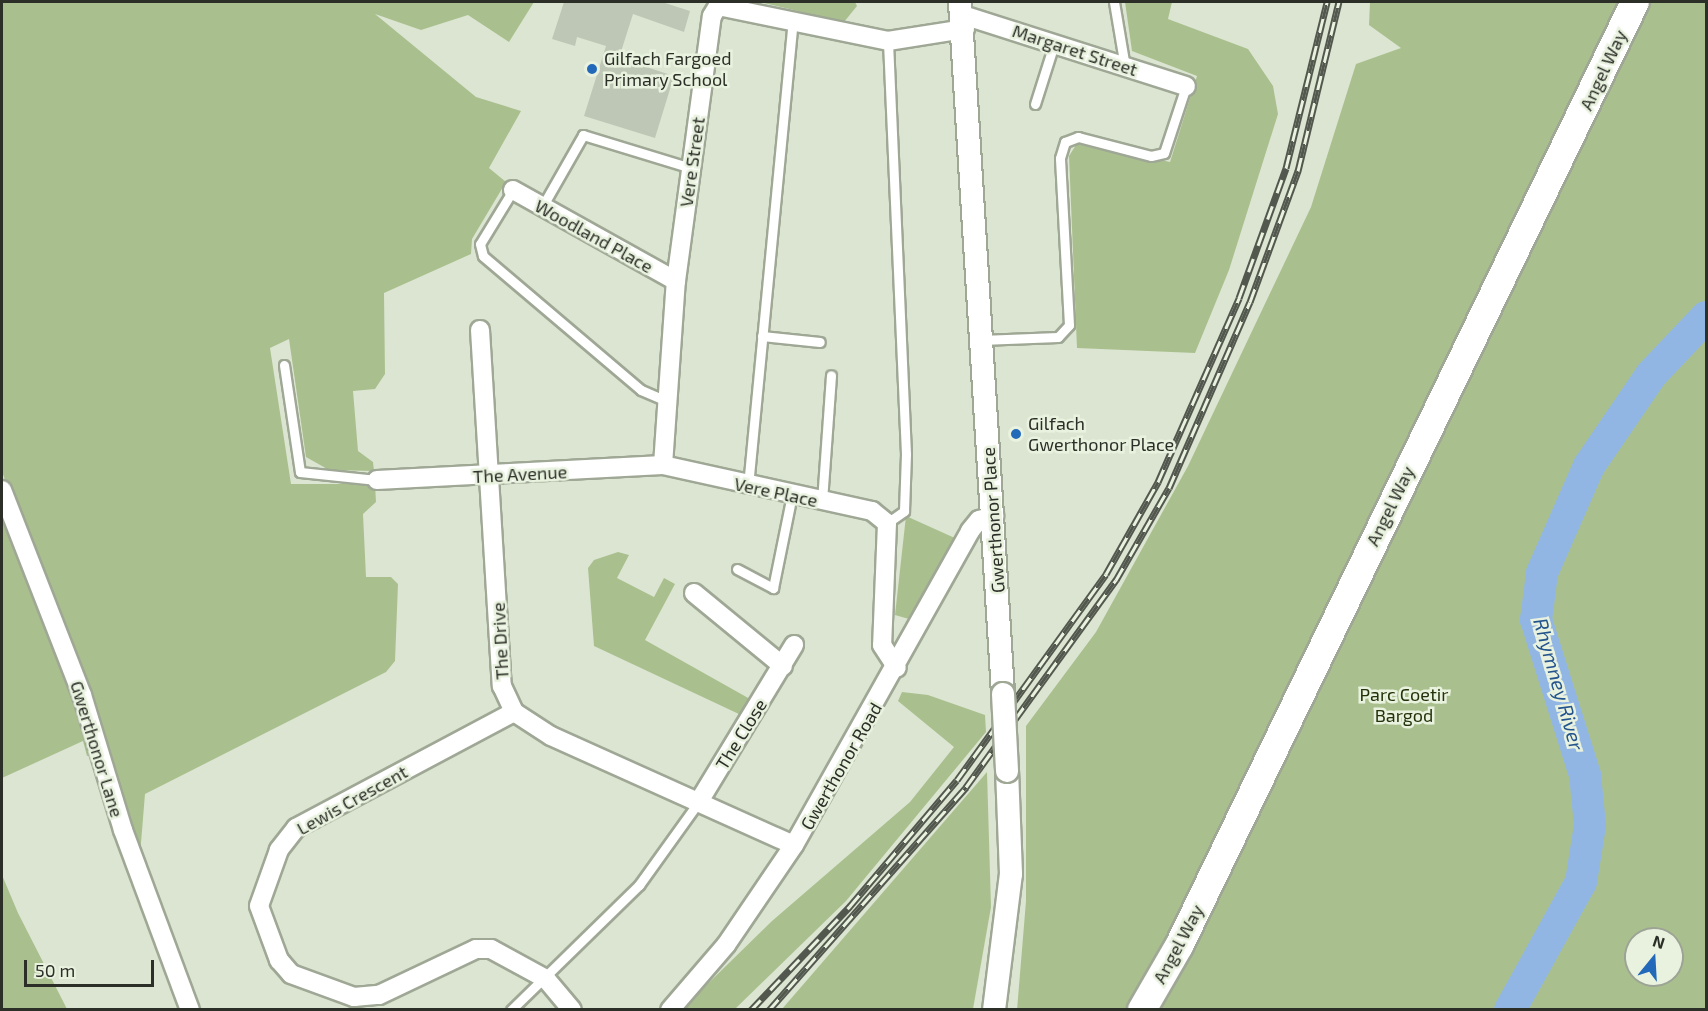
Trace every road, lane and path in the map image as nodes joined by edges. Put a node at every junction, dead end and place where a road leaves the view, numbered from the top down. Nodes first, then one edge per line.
1 (1114, 2) edge
2 (1635, 2) edge
3 (712, 4) edge
4 (963, 15) edge
5 (793, 21) junction
6 (888, 41) junction
7 (1054, 44) junction
8 (1125, 67) junction
9 (1186, 86) joint
10 (1035, 104) dead end
11 (691, 168) junction
12 (513, 190) joint
13 (542, 207) junction
14 (676, 281) junction
15 (480, 330) dead end
16 (762, 336) junction
17 (981, 340) junction
18 (820, 342) dead end
19 (284, 365) dead end
20 (831, 375) dead end
21 (664, 400) junction
22 (663, 465) junction
23 (489, 476) junction
24 (377, 480) joint
25 (748, 486) junction
26 (2, 490) edge
27 (792, 495) junction
28 (822, 501) junction
29 (994, 516) junction
30 (887, 523) junction
31 (737, 569) dead end
32 (694, 592) dead end
33 (794, 645) dead end
34 (783, 666) junction
35 (897, 668) junction
36 (514, 712) junction
37 (698, 803) junction
38 (794, 845) junction
39 (546, 979) junction
40 (190, 1010) edge
41 (511, 1010) edge
42 (572, 1010) edge
43 (670, 1010) edge
44 (994, 1010) edge
45 (1142, 1010) edge

1 - 8 lane
2 - 45 main road, Angel Way
3 - 5 street, Vere Street
3 - 11 street, Vere Street
4 - 6 street, Vere Street
4 - 7 street, Margaret Street
4 - 17 street, Gwerthonor Place
5 - 6 street, Vere Street
5 - 16 lane
6 - 30 lane
7 - 8 street, Margaret Street
7 - 10 lane
8 - 9 street, Margaret Street
9 - 17 lane
11 - 13 lane
11 - 14 street, Vere Street
12 - 13 street, Woodland Place
12 - 21 lane
13 - 14 street, Woodland Place
14 - 21 street, Vere Street
15 - 23 street, The Drive
16 - 18 lane
16 - 25 lane
17 - 29 street, Gwerthonor Place
19 - 24 lane
20 - 28 lane
21 - 22 street, Vere Street
22 - 23 street, The Avenue
22 - 25 street, Vere Place
23 - 24 street, The Avenue
23 - 36 street, The Drive
25 - 27 street, Vere Place
26 - 40 street, Gwerthonor Lane
27 - 28 street, Vere Place
27 - 31 lane
28 - 30 street, Vere Place
29 - 35 street, Gwerthonor Road
29 - 44 street, Gwerthonor Place, bridge
30 - 35 street
32 - 34 street
33 - 34 street, The Close
34 - 37 street, The Close
35 - 38 street, Gwerthonor Road
36 - 37 street
36 - 39 street, Lewis Crescent
37 - 38 street
37 - 39 lane
38 - 43 street, Gwerthonor Road
39 - 41 lane
39 - 42 street, Lewis Crescent

